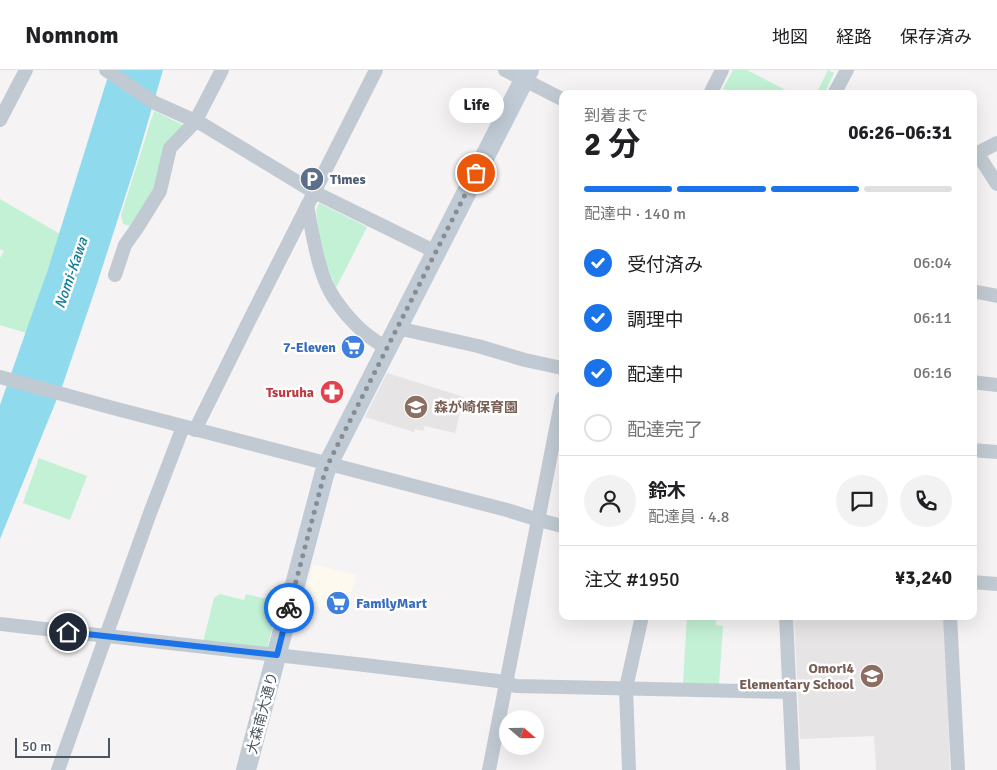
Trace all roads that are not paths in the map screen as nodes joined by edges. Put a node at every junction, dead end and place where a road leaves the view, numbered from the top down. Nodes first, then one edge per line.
1 (26, 70) edge
2 (107, 70) edge
3 (222, 70) edge
4 (376, 70) edge
5 (505, 70) edge
6 (722, 70) edge
7 (847, 70) edge
8 (527, 75) edge
9 (712, 90) edge
10 (836, 90) edge
11 (559, 97) edge
12 (0, 120) edge
13 (195, 122) junction
14 (997, 143) edge
15 (977, 154) edge
16 (977, 158) edge
17 (997, 184) edge
18 (314, 192) junction
19 (307, 206) junction
20 (436, 252) junction
21 (115, 275) dead end
22 (977, 291) edge
23 (997, 296) edge
24 (397, 328) junction
25 (387, 348) junction
26 (559, 367) edge
27 (4, 378) edge
28 (977, 383) edge
29 (997, 385) edge
30 (559, 414) edge
31 (189, 428) junction
32 (977, 450) edge
33 (997, 452) edge
34 (328, 464) junction
35 (539, 520) junction
36 (559, 525) edge
37 (977, 582) edge
38 (997, 584) edge
39 (641, 620) edge
40 (786, 620) edge
41 (950, 620) edge
42 (0, 624) edge
43 (107, 636) junction
44 (277, 655) junction
45 (507, 684) junction
46 (626, 688) junction
47 (789, 692) junction
48 (58, 770) edge
49 (246, 770) edge
50 (489, 770) edge
51 (629, 770) edge
52 (793, 770) edge
53 (958, 770) edge

1 - 12 street
2 - 13 street
3 - 13 street
4 - 18 street
5 - 8 street
6 - 9 street
7 - 10 street
8 - 11 street
8 - 20 street, 大森南大通り
13 - 18 street
13 - 21 street
14 - 15 street
16 - 17 street
18 - 19 street
18 - 20 street
19 - 25 street
19 - 31 street
20 - 24 street, 大森南大通り
22 - 23 street
24 - 25 street, 大森南大通り
24 - 26 street
25 - 34 street, 大森南大通り
27 - 31 street
28 - 29 street
30 - 35 street
31 - 34 street
31 - 43 street
32 - 33 street
34 - 35 street
34 - 44 street, 大森南大通り
35 - 36 street
35 - 45 street
37 - 38 street
39 - 46 street
40 - 47 street
41 - 53 street
42 - 43 street
43 - 44 street
43 - 48 street
44 - 45 street
44 - 49 street, 大森南大通り
45 - 46 street
45 - 50 street
46 - 47 street
46 - 51 street
47 - 52 street

